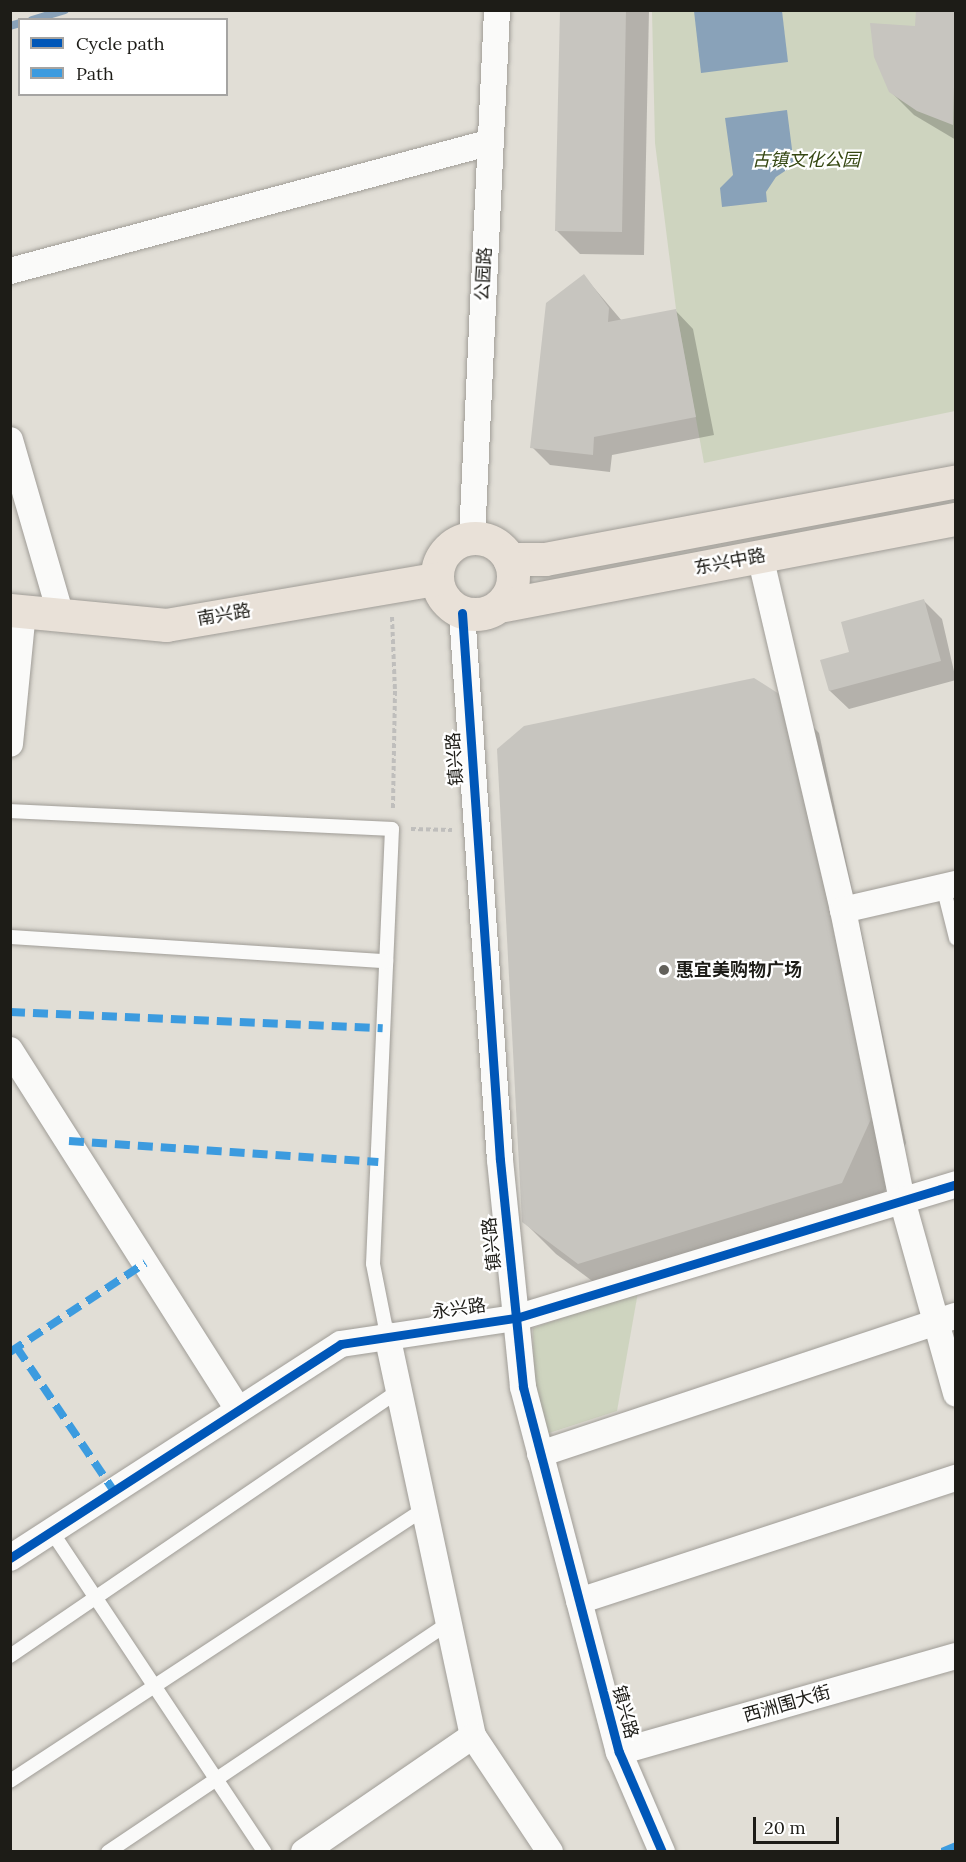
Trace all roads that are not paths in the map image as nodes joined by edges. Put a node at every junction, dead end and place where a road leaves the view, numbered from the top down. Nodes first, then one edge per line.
1 (497, 10) edge
2 (489, 143) junction
3 (10, 271) edge
4 (10, 441) edge
5 (956, 482) edge
6 (956, 519) edge
7 (472, 537) junction
8 (760, 556) junction
9 (509, 558) junction
10 (436, 579) junction
11 (504, 605) junction
12 (17, 610) edge
13 (462, 613) junction
14 (61, 615) junction
15 (10, 744) edge
16 (10, 811) edge
17 (950, 885) edge
18 (843, 910) junction
19 (10, 937) edge
20 (956, 938) edge
21 (386, 961) junction
22 (10, 1050) edge
23 (956, 1184) edge
24 (902, 1200) junction
25 (516, 1318) junction
26 (944, 1320) edge
27 (387, 1335) junction
28 (399, 1391) junction
29 (956, 1394) edge
30 (237, 1408) junction
31 (540, 1454) junction
32 (956, 1478) edge
33 (424, 1509) junction
34 (51, 1532) junction
35 (10, 1558) edge
36 (96, 1598) junction
37 (579, 1601) junction
38 (449, 1623) junction
39 (10, 1656) edge
40 (956, 1656) edge
41 (155, 1686) junction
42 (474, 1736) junction
43 (619, 1752) junction
44 (216, 1779) junction
45 (10, 1781) edge
46 (108, 1851) edge
47 (265, 1851) edge
48 (304, 1851) edge
49 (550, 1851) edge
50 (662, 1851) edge

1 - 2 street, 公园路
2 - 3 street
2 - 7 street, 公园路
4 - 14 street
5 - 9 main road, 东兴中路
6 - 8 main road, 东兴中路
7 - 9 main road
7 - 10 main road
8 - 11 main road, 东兴中路
8 - 18 street
9 - 11 main road
10 - 13 main road
10 - 14 main road, 南兴路
11 - 13 main road
12 - 14 main road, 南兴路
12 - 15 street
13 - 25 street, 镇兴路
16 - 21 lane
17 - 18 street
17 - 20 lane
18 - 24 street
19 - 21 lane
21 - 27 lane
22 - 30 street
23 - 24 street, 永兴路
24 - 25 street, 永兴路
24 - 26 street
25 - 27 street, 永兴路
25 - 31 street, 镇兴路
26 - 29 street
26 - 31 street
27 - 28 street
27 - 30 street, 永兴路
28 - 33 street
28 - 36 lane
30 - 34 street, 永兴路
31 - 37 street, 镇兴路
32 - 37 street
33 - 38 street
33 - 41 lane
34 - 35 street, 永兴路
34 - 36 lane
36 - 39 lane
36 - 41 lane
37 - 43 street, 镇兴路
38 - 42 street
38 - 44 lane
40 - 43 street, 西洲围大街
41 - 44 lane
41 - 45 lane
42 - 48 street
42 - 49 street
43 - 50 street, 镇兴路
44 - 46 lane
44 - 47 lane

